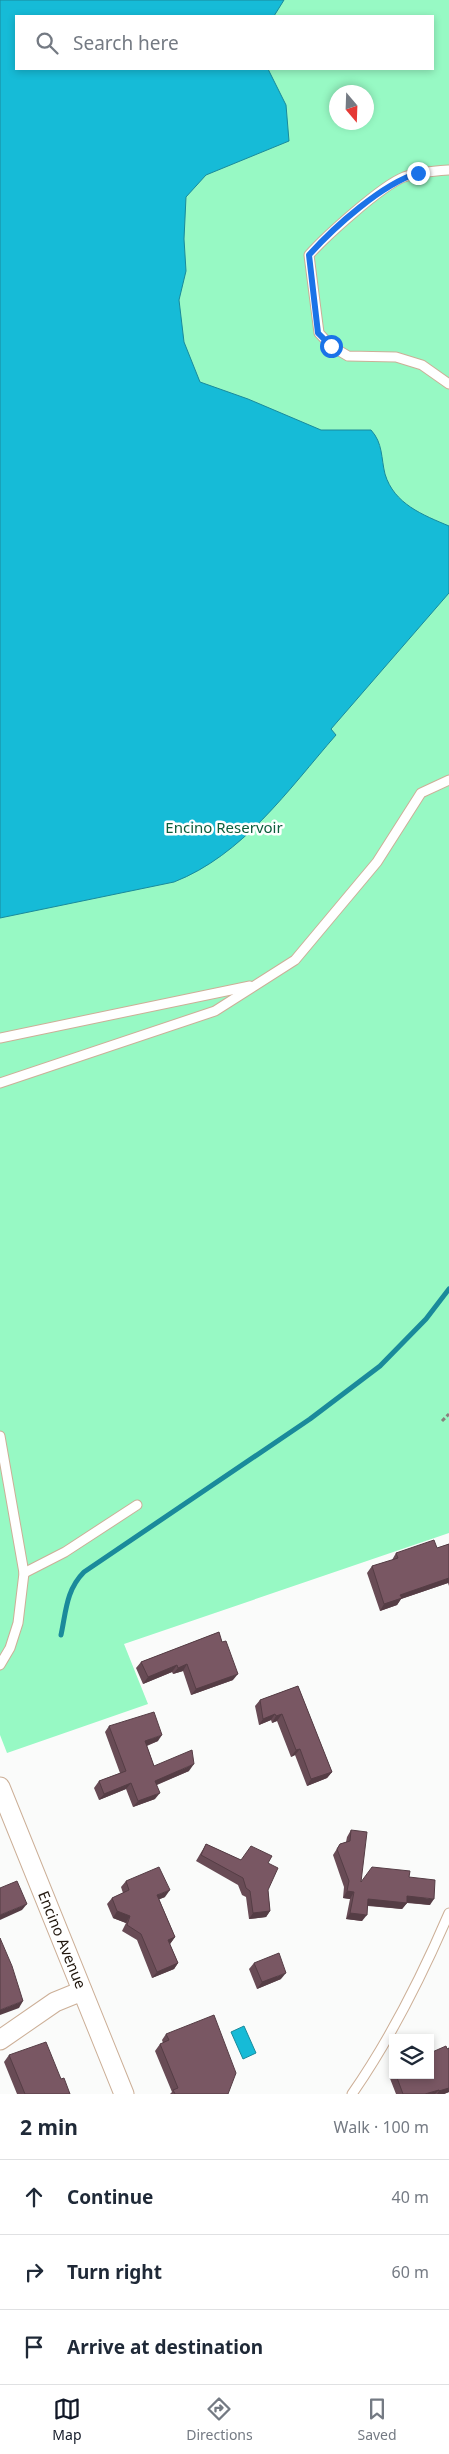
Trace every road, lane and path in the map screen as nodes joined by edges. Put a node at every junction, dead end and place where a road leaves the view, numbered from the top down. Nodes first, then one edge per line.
1 (449, 170) edge
2 (449, 384) edge
3 (449, 780) edge
4 (257, 985) junction
5 (0, 1038) edge
6 (0, 1083) edge
7 (449, 1414) edge
8 (442, 1421) dead end
9 (0, 1436) edge
10 (137, 1505) dead end
11 (24, 1572) junction
12 (0, 1665) edge
13 (0, 1787) edge
14 (6, 1822) edge
15 (449, 1913) edge
16 (82, 1991) junction
17 (0, 2040) edge
18 (124, 2094) edge
19 (352, 2094) edge

1 - 2 lane
3 - 4 lane
4 - 5 lane
4 - 6 lane
7 - 8 path
9 - 11 lane
10 - 11 lane
11 - 12 lane
13 - 14 street, Encino Avenue
14 - 16 street, Encino Avenue
15 - 19 lane
16 - 17 street
16 - 18 street, Encino Avenue

